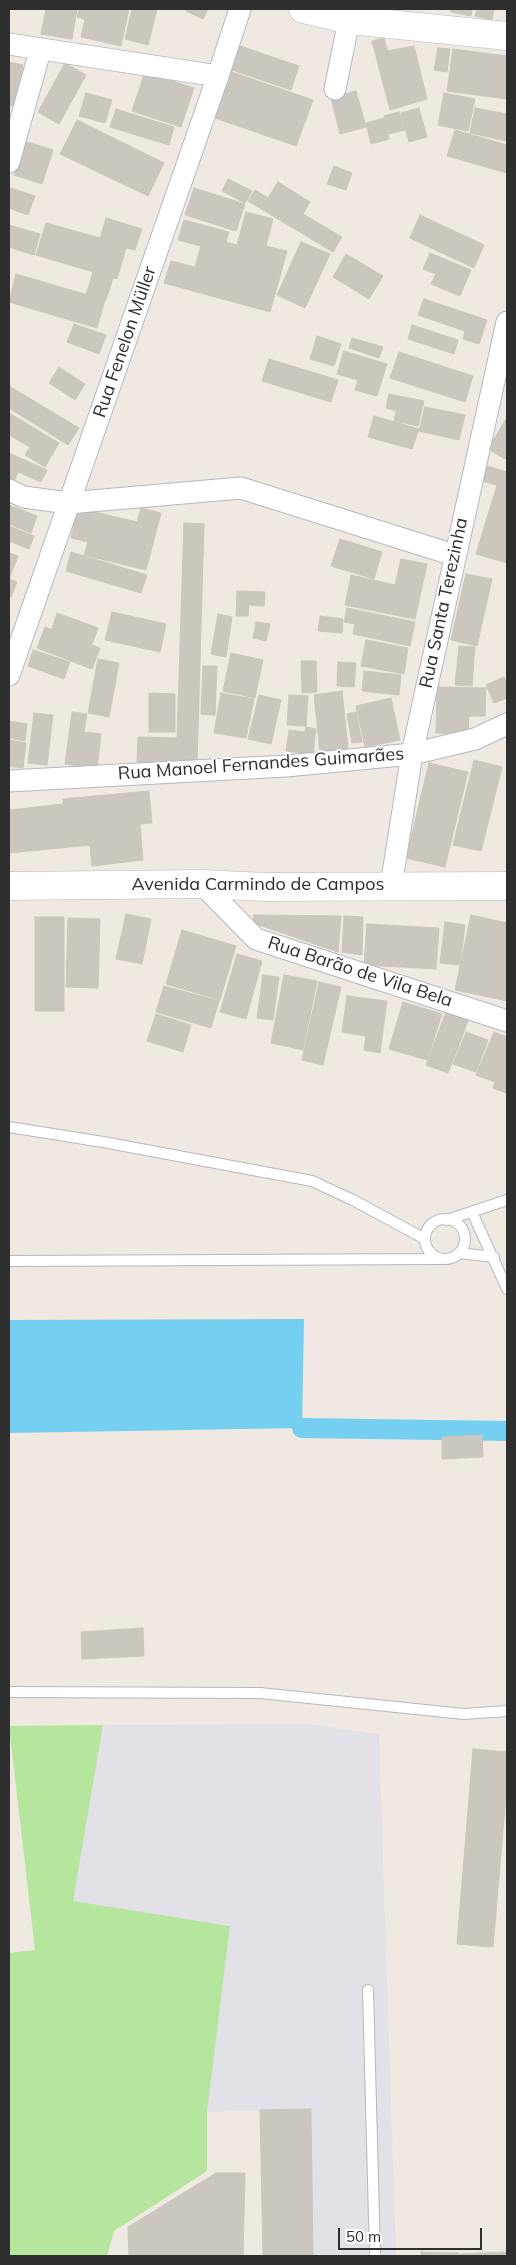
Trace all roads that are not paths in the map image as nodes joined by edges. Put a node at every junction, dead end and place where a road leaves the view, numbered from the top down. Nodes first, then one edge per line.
1 (240, 9) edge
2 (303, 9) edge
3 (348, 20) junction
4 (507, 36) edge
5 (9, 44) edge
6 (40, 50) junction
7 (218, 76) junction
8 (335, 89) dead end
9 (9, 162) edge
10 (507, 322) edge
11 (9, 490) edge
12 (68, 503) junction
13 (454, 554) junction
14 (9, 675) edge
15 (507, 724) edge
16 (412, 754) junction
17 (9, 781) edge
18 (202, 884) junction
19 (9, 886) edge
20 (390, 886) junction
21 (507, 886) edge
22 (507, 1021) edge
23 (9, 1126) edge
24 (507, 1200) edge
25 (472, 1212) junction
26 (447, 1220) junction
27 (425, 1239) junction
28 (460, 1253) junction
29 (494, 1257) junction
30 (441, 1259) junction
31 (9, 1262) edge
32 (507, 1289) edge
33 (9, 1692) edge
34 (507, 1711) edge
35 (368, 1990) dead end
36 (375, 2256) edge

1 - 7 street, Rua Fenelon Müller
2 - 3 main road
3 - 4 main road
3 - 8 street
5 - 6 street
6 - 7 street
6 - 9 street
7 - 12 street, Rua Fenelon Müller
10 - 13 street, Rua Santa Terezinha
11 - 12 street
12 - 13 street
12 - 14 street, Rua Fenelon Müller
13 - 16 street, Rua Santa Terezinha
15 - 16 street, Rua Manoel Fernandes Guimarães
16 - 17 street, Rua Manoel Fernandes Guimarães
16 - 20 street, Rua Santa Terezinha
18 - 19 main road, Avenida Carmindo de Campos
18 - 20 main road, Avenida Carmindo de Campos
18 - 22 street, Rua Barão de Vila Bela
20 - 21 main road, Avenida Carmindo de Campos
23 - 27 lane
24 - 25 lane
25 - 26 lane
25 - 29 lane
26 - 27 lane
26 - 28 lane
27 - 30 lane
28 - 29 lane
28 - 30 lane
29 - 32 lane
30 - 31 lane
33 - 34 lane
35 - 36 lane

